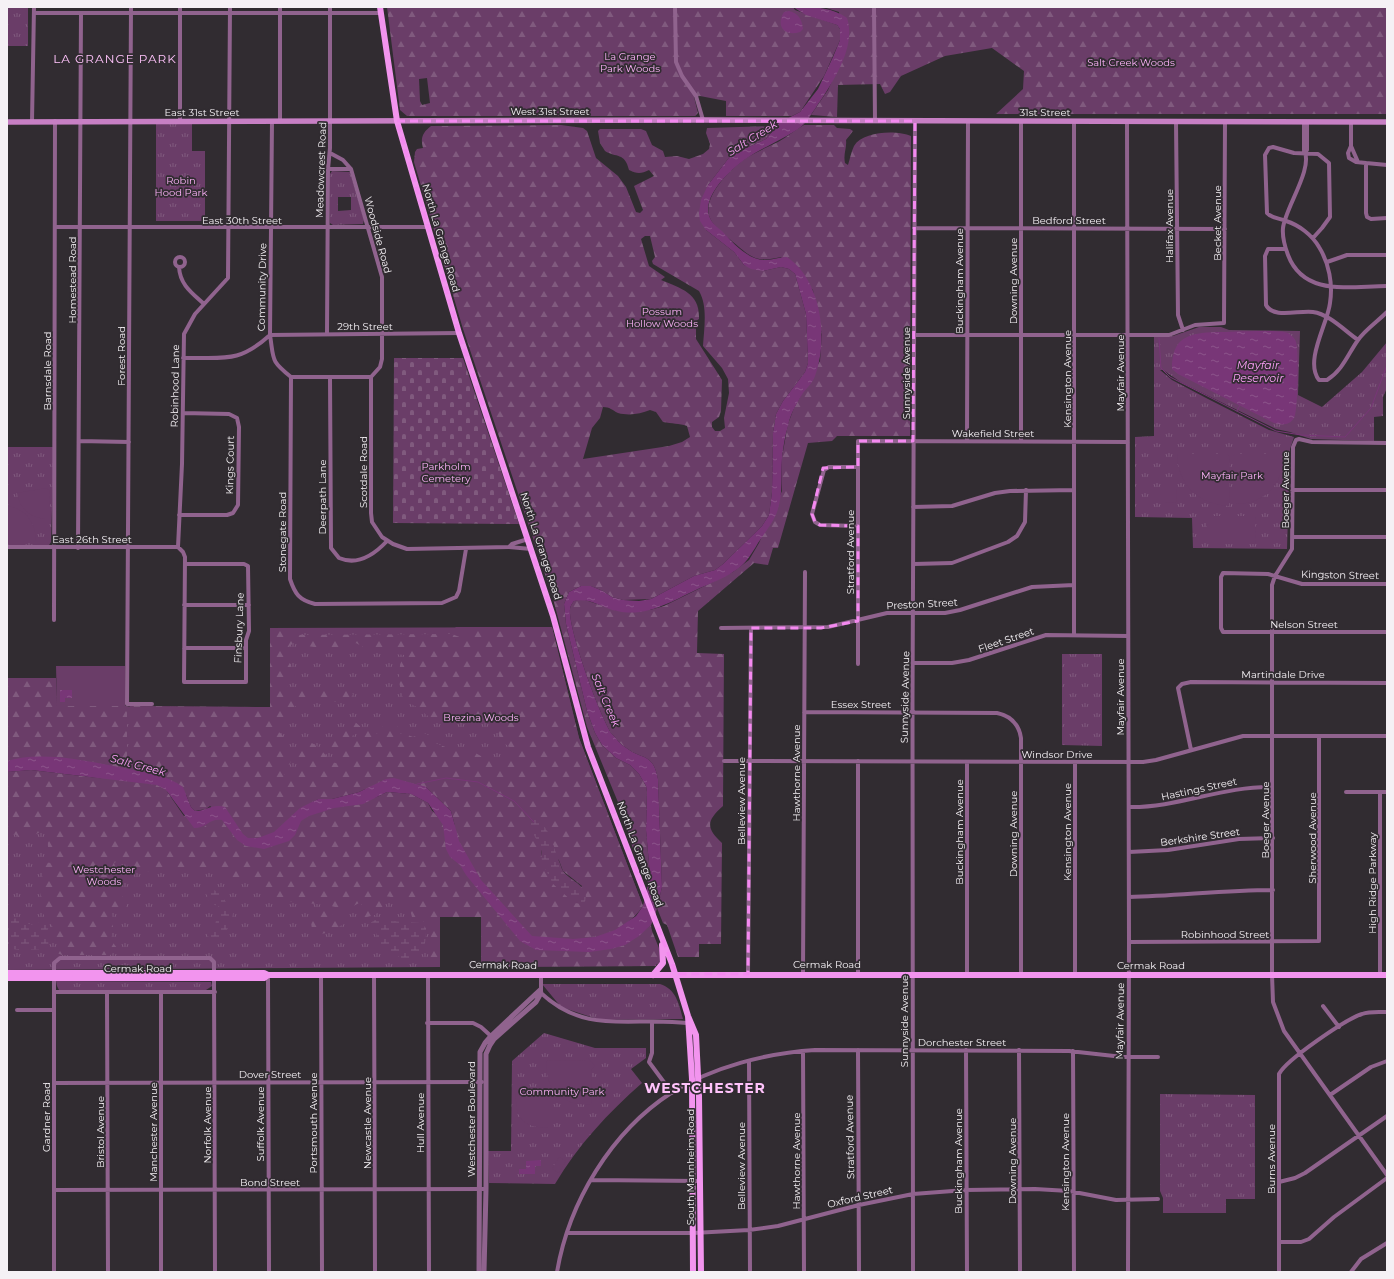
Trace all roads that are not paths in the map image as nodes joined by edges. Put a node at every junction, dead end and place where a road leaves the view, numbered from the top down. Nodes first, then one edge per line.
1 (34, 7) edge
2 (131, 7) edge
3 (180, 7) edge
4 (230, 7) edge
5 (280, 7) edge
6 (330, 7) edge
7 (675, 7) edge
8 (874, 7) edge
9 (381, 10) edge
10 (34, 13) junction
11 (81, 13) junction
12 (131, 13) junction
13 (180, 14) junction
14 (230, 14) junction
15 (280, 14) junction
16 (330, 14) junction
17 (703, 120) junction
18 (32, 121) junction
19 (55, 121) junction
20 (81, 121) junction
21 (130, 121) junction
22 (180, 121) junction
23 (230, 121) junction
24 (272, 121) junction
25 (280, 121) junction
26 (331, 121) junction
27 (397, 121) junction
28 (876, 121) junction
29 (914, 121) junction
30 (968, 121) junction
31 (1021, 121) junction
32 (7, 122) edge
33 (1074, 122) junction
34 (1127, 122) junction
35 (1176, 122) junction
36 (1225, 122) junction
37 (1306, 122) junction
38 (1351, 122) junction
39 (1387, 122) edge
40 (330, 153) junction
41 (1305, 153) junction
42 (1366, 164) junction
43 (1387, 165) edge
44 (328, 169) junction
45 (351, 169) junction
46 (1387, 218) edge
47 (1285, 220) junction
48 (427, 227) junction
49 (56, 228) junction
50 (81, 228) junction
51 (130, 228) junction
52 (229, 228) junction
53 (272, 228) junction
54 (327, 228) junction
55 (369, 228) junction
56 (914, 228) junction
57 (967, 228) junction
58 (1020, 228) junction
59 (1074, 228) junction
60 (1128, 228) junction
61 (1178, 228) junction
62 (1225, 229) junction
63 (1312, 238) junction
64 (1286, 249) junction
65 (1387, 255) edge
66 (1327, 262) junction
67 (179, 267) dead end
68 (1331, 286) junction
69 (1387, 286) edge
70 (204, 304) junction
71 (1387, 312) edge
72 (1326, 317) junction
73 (1183, 330) junction
74 (459, 333) junction
75 (327, 334) junction
76 (382, 334) junction
77 (1021, 334) junction
78 (1074, 334) junction
79 (270, 335) junction
80 (914, 335) junction
81 (967, 335) junction
82 (1128, 335) junction
83 (1358, 340) junction
84 (183, 358) junction
85 (291, 377) junction
86 (371, 377) junction
87 (330, 378) junction
88 (183, 414) junction
89 (858, 441) joint
90 (913, 441) junction
91 (967, 441) junction
92 (79, 442) junction
93 (129, 442) junction
94 (1021, 442) junction
95 (1075, 442) junction
96 (1128, 442) junction
97 (1387, 443) edge
98 (858, 467) junction
99 (1026, 490) junction
100 (1074, 490) junction
101 (1292, 490) junction
102 (1387, 490) edge
103 (913, 507) junction
104 (179, 515) junction
105 (858, 526) junction
106 (1292, 537) junction
107 (1387, 537) edge
108 (528, 538) junction
109 (386, 541) junction
110 (7, 547) edge
111 (178, 547) junction
112 (509, 547) junction
113 (54, 548) junction
114 (78, 548) junction
115 (128, 548) junction
116 (466, 549) junction
117 (531, 549) junction
118 (185, 564) junction
119 (914, 564) junction
120 (805, 572) dead end
121 (1275, 576) junction
122 (1387, 584) edge
123 (1074, 585) junction
124 (184, 605) junction
125 (249, 605) junction
126 (914, 612) junction
127 (54, 620) dead end
128 (858, 621) junction
129 (721, 628) dead end
130 (751, 628) junction
131 (805, 628) junction
132 (1222, 631) joint
133 (1272, 632) junction
134 (1387, 632) edge
135 (1074, 635) junction
136 (1128, 636) junction
137 (184, 648) junction
138 (246, 648) junction
139 (913, 663) junction
140 (858, 664) dead end
141 (246, 682) joint
142 (1272, 682) junction
143 (1387, 683) edge
144 (152, 704) dead end
145 (804, 712) junction
146 (912, 712) junction
147 (990, 712) joint
148 (1272, 736) junction
149 (1320, 736) junction
150 (1387, 736) edge
151 (1191, 750) junction
152 (724, 761) dead end
153 (750, 761) junction
154 (804, 761) junction
155 (858, 761) junction
156 (912, 762) junction
157 (967, 762) junction
158 (1021, 762) junction
159 (1075, 762) junction
160 (1128, 762) junction
161 (1272, 787) junction
162 (1346, 792) dead end
163 (1380, 792) junction
164 (1387, 792) edge
165 (1129, 806) junction
166 (1273, 838) junction
167 (1129, 852) junction
168 (1273, 890) junction
169 (1129, 897) junction
170 (660, 931) junction
171 (1319, 940) joint
172 (1129, 942) junction
173 (1273, 942) junction
174 (54, 962) joint
175 (7, 973) edge
176 (374, 974) junction
177 (428, 974) junction
178 (653, 974) junction
179 (676, 974) junction
180 (748, 974) junction
181 (803, 974) junction
182 (858, 974) junction
183 (912, 974) junction
184 (967, 974) junction
185 (1021, 974) junction
186 (214, 975) junction
187 (268, 975) junction
188 (321, 975) junction
189 (542, 975) junction
190 (1075, 975) junction
191 (1129, 975) junction
192 (1272, 975) junction
193 (1380, 975) junction
194 (1387, 975) edge
195 (70, 976) junction
196 (7, 978) edge
197 (54, 992) junction
198 (107, 992) junction
199 (161, 992) junction
200 (214, 992) junction
201 (540, 992) junction
202 (1323, 1006) dead end
203 (18, 1010) dead end
204 (54, 1010) junction
205 (1387, 1012) edge
206 (688, 1019) junction
207 (652, 1022) junction
208 (427, 1023) junction
209 (1339, 1027) junction
210 (493, 1037) junction
211 (858, 1050) junction
212 (912, 1050) junction
213 (966, 1050) junction
214 (1020, 1050) junction
215 (804, 1051) junction
216 (1074, 1051) junction
217 (1300, 1054) junction
218 (1128, 1057) junction
219 (1158, 1057) dead end
220 (749, 1061) junction
221 (1387, 1061) edge
222 (699, 1080) junction
223 (214, 1082) junction
224 (268, 1082) junction
225 (321, 1082) junction
226 (374, 1082) junction
227 (428, 1082) junction
228 (483, 1082) junction
229 (54, 1083) junction
230 (108, 1083) junction
231 (161, 1083) junction
232 (692, 1083) junction
233 (672, 1093) junction
234 (1330, 1095) junction
235 (1387, 1116) edge
236 (1358, 1135) junction
237 (1387, 1175) edge
238 (1387, 1178) edge
239 (591, 1180) junction
240 (696, 1181) junction
241 (1279, 1182) junction
242 (320, 1189) junction
243 (375, 1189) junction
244 (428, 1189) junction
245 (484, 1189) junction
246 (1020, 1189) junction
247 (54, 1190) junction
248 (108, 1190) junction
249 (161, 1190) junction
250 (215, 1190) junction
251 (268, 1190) junction
252 (966, 1190) junction
253 (1073, 1192) junction
254 (913, 1194) junction
255 (1128, 1199) junction
256 (1158, 1199) dead end
257 (859, 1204) junction
258 (804, 1220) junction
259 (749, 1230) junction
260 (700, 1232) junction
261 (567, 1233) junction
262 (693, 1233) junction
263 (1279, 1242) junction
264 (1387, 1242) edge
265 (54, 1272) edge
266 (108, 1272) edge
267 (161, 1272) edge
268 (215, 1272) edge
269 (269, 1272) edge
270 (322, 1272) edge
271 (375, 1272) edge
272 (429, 1272) edge
273 (479, 1272) edge
274 (484, 1272) edge
275 (558, 1272) edge
276 (694, 1272) edge
277 (700, 1272) edge
278 (750, 1272) edge
279 (804, 1272) edge
280 (859, 1272) edge
281 (913, 1272) edge
282 (967, 1272) edge
283 (1020, 1272) edge
284 (1074, 1272) edge
285 (1128, 1272) edge
286 (1279, 1272) edge
287 (1351, 1272) edge

1 - 10 street
2 - 12 street, Forest Road
3 - 13 street
4 - 14 street, Robinhood Lane
5 - 15 street
6 - 16 street, Meadowcrest Road
7 - 17 street
8 - 28 street
9 - 16 street
9 - 27 main road, North La Grange Road
10 - 11 street
10 - 18 street
11 - 12 street
11 - 20 street, Homestead Road
12 - 13 street
12 - 21 street, Forest Road
13 - 14 street
13 - 22 street
14 - 15 street
14 - 23 street, Robinhood Lane
15 - 16 street
15 - 25 street
16 - 26 street, Meadowcrest Road
17 - 27 main road, West 31st Street
17 - 28 main road, 31st Street
18 - 19 main road, East 31st Street
18 - 32 main road, East 31st Street
19 - 20 main road, East 31st Street
19 - 49 street, Barnsdale Road
20 - 21 main road, East 31st Street
20 - 50 street, Homestead Road
21 - 22 main road, East 31st Street
21 - 51 street, Forest Road
22 - 23 main road, East 31st Street
23 - 24 main road, East 31st Street
23 - 52 street, Robinhood Lane
24 - 25 main road, East 31st Street
24 - 53 street, Community Drive
25 - 26 main road, East 31st Street
26 - 27 main road, East 31st Street
26 - 40 street, Meadowcrest Road
27 - 48 main road, North La Grange Road
28 - 29 main road, 31st Street
29 - 30 main road, 31st Street
29 - 56 street, Sunnyside Avenue
30 - 31 main road, 31st Street
30 - 57 street, Buckingham Avenue
31 - 33 main road, 31st Street
31 - 58 street, Downing Avenue
33 - 34 main road, 31st Street
33 - 59 street, Kensington Avenue
34 - 35 main road, 31st Street
34 - 60 street, Mayfair Avenue
35 - 36 main road, 31st Street
35 - 61 street, Halifax Avenue
36 - 37 main road, 31st Street
36 - 62 street, Becket Avenue
37 - 38 main road, 31st Street
37 - 41 street
38 - 39 main road, 31st Street
38 - 42 street
40 - 44 street, Meadowcrest Road
40 - 45 street
41 - 47 street
41 - 47 street
41 - 63 street
42 - 43 street
42 - 46 street
44 - 45 street
44 - 54 street, Meadowcrest Road
45 - 55 street, Woodside Road
47 - 63 street
47 - 64 street
48 - 55 street, East 30th Street
48 - 74 main road, North La Grange Road
49 - 50 street, East 30th Street
49 - 113 street, Barnsdale Road
50 - 51 street, East 30th Street
50 - 92 street, Homestead Road
51 - 52 street, East 30th Street
51 - 93 street, Forest Road
52 - 53 street, East 30th Street
52 - 70 street, Robinhood Lane
53 - 54 street, East 30th Street
53 - 79 street, Community Drive
54 - 55 street, East 30th Street
54 - 75 street, Meadowcrest Road
55 - 76 street, Woodside Road
56 - 57 street, Bedford Street
56 - 80 street, Sunnyside Avenue
57 - 58 street, Bedford Street
57 - 81 street, Buckingham Avenue
58 - 59 street, Bedford Street
58 - 77 street, Downing Avenue
59 - 60 street, Bedford Street
59 - 78 street, Kensington Avenue
60 - 61 street, Bedford Street
60 - 82 street, Mayfair Avenue
61 - 62 street, Bedford Street
61 - 73 street, Halifax Avenue
62 - 73 street, Becket Avenue
63 - 66 street
64 - 68 street
64 - 72 street
65 - 66 street
66 - 68 street
67 - 70 street
68 - 69 street
68 - 72 street
70 - 84 street, Robinhood Lane
71 - 83 street
72 - 83 street
72 - 83 street
73 - 82 street
74 - 76 street, 29th Street
74 - 108 main road, North La Grange Road
75 - 76 street, 29th Street
75 - 79 street, 29th Street
76 - 86 street, Woodside Road
77 - 78 street
77 - 81 street
77 - 94 street, Downing Avenue
78 - 82 street
78 - 95 street, Kensington Avenue
79 - 84 street, Community Drive
79 - 85 street
80 - 81 street
80 - 90 street, Sunnyside Avenue
81 - 91 street, Buckingham Avenue
82 - 96 street, Mayfair Avenue
84 - 88 street, Robinhood Lane
85 - 87 street
85 - 116 street, Stonegate Road
86 - 87 street
86 - 109 street, Scotdale Road
87 - 109 street, Deerpath Lane
88 - 104 street, Robinhood Lane
88 - 104 street, Kings Court
89 - 90 street, Wakefield Street
89 - 98 street, Stratford Avenue
90 - 91 street, Wakefield Street
90 - 103 street, Sunnyside Avenue
91 - 94 street, Wakefield Street
92 - 93 street
92 - 114 street, Homestead Road
93 - 115 street, Forest Road
94 - 95 street, Wakefield Street
95 - 96 street, Wakefield Street
95 - 100 street, Kensington Avenue
96 - 136 street, Mayfair Avenue
97 - 101 street, Boeger Avenue
98 - 105 street, Stratford Avenue
98 - 105 street
99 - 100 street
99 - 103 street
99 - 119 street
100 - 123 street, Kensington Avenue
101 - 102 street
101 - 106 street, Boeger Avenue
103 - 119 street, Sunnyside Avenue
104 - 111 street, Robinhood Lane
105 - 128 street, Stratford Avenue
106 - 107 street
106 - 121 street, Boeger Avenue
108 - 112 street
108 - 117 main road, North La Grange Road
109 - 116 street
110 - 113 street, East 26th Street
111 - 115 street, East 26th Street
111 - 118 street, Robinhood Lane
112 - 116 street
112 - 117 street
113 - 114 street, East 26th Street
113 - 127 street, Barnsdale Road
114 - 115 street, East 26th Street
115 - 144 street, Forest Road
117 - 170 main road, North La Grange Road
118 - 124 street, Robinhood Lane
118 - 125 street, Finsbury Lane
119 - 126 street, Sunnyside Avenue
120 - 131 street, Hawthorne Avenue
121 - 122 street, Kingston Street
121 - 132 street, Kingston Street
121 - 133 street, Boeger Avenue
123 - 126 street, Preston Street
123 - 135 street, Kensington Avenue
124 - 125 street
124 - 137 street, Robinhood Lane
125 - 138 street, Finsbury Lane
126 - 128 street, Preston Street
126 - 139 street, Sunnyside Avenue
128 - 131 street, Preston Street
128 - 140 street, Stratford Avenue
129 - 130 street, Preston Street
130 - 131 street, Preston Street
130 - 153 street, Belleview Avenue
131 - 145 street, Hawthorne Avenue
132 - 133 street, Nelson Street
133 - 134 street, Nelson Street
133 - 142 street, Boeger Avenue
135 - 136 street, Fleet Street
135 - 139 street, Fleet Street
136 - 160 street, Mayfair Avenue
137 - 138 street
137 - 141 street, Robinhood Lane
138 - 141 street, Finsbury Lane
139 - 146 street, Sunnyside Avenue
142 - 143 street, Martindale Drive
142 - 148 street, Boeger Avenue
142 - 151 street, Martindale Drive
145 - 146 street, Essex Street
145 - 154 street, Hawthorne Avenue
146 - 147 street, Essex Street
146 - 156 street, Sunnyside Avenue
147 - 158 street, Downing Avenue
148 - 149 street, Windsor Drive
148 - 151 street, Windsor Drive
148 - 161 street, Boeger Avenue
149 - 150 street, Windsor Drive
149 - 171 street, Sherwood Avenue
151 - 160 street, Windsor Drive
152 - 153 street, Windsor Drive
153 - 154 street, Windsor Drive
153 - 180 street, Belleview Avenue
154 - 155 street, Windsor Drive
154 - 181 street, Hawthorne Avenue
155 - 156 street, Windsor Drive
155 - 182 street
156 - 157 street, Windsor Drive
156 - 183 street, Sunnyside Avenue
157 - 158 street, Windsor Drive
157 - 184 street, Buckingham Avenue
158 - 159 street, Windsor Drive
158 - 185 street, Downing Avenue
159 - 160 street, Windsor Drive
159 - 190 street, Kensington Avenue
160 - 165 street, Mayfair Avenue
161 - 165 street, Hastings Street
161 - 166 street, Boeger Avenue
162 - 163 street
163 - 164 street
163 - 193 street, High Ridge Parkway
165 - 167 street, Mayfair Avenue
166 - 167 street, Berkshire Street
166 - 168 street, Boeger Avenue
167 - 169 street, Mayfair Avenue
168 - 169 street
168 - 173 street, Boeger Avenue
169 - 172 street, Mayfair Avenue
170 - 178 main road
170 - 179 main road, North La Grange Road
171 - 173 street, Robinhood Street
172 - 173 street, Robinhood Street
172 - 191 street, Mayfair Avenue
173 - 192 street, Boeger Avenue
174 - 186 street, Cermak Road
174 - 197 street, Gardner Road
175 - 195 main road, Cermak Road, bridge
176 - 177 main road, Cermak Road
176 - 188 main road, Cermak Road
176 - 226 street, Newcastle Avenue
177 - 189 main road, Cermak Road
177 - 208 street, Hull Avenue
178 - 179 main road, Cermak Road
178 - 189 main road, Cermak Road
179 - 180 main road, Cermak Road
179 - 206 main road, South Mannheim Road
180 - 181 main road, Cermak Road
181 - 182 main road, Cermak Road
182 - 183 main road, Cermak Road
183 - 184 main road, Cermak Road
183 - 212 street, Sunnyside Avenue
184 - 185 main road, Cermak Road
185 - 190 main road, Cermak Road
186 - 187 main road, Cermak Road
186 - 195 main road, Cermak Road
186 - 200 street, Norfolk Avenue
187 - 188 main road, Cermak Road
187 - 224 street, Suffolk Avenue
188 - 225 street, Portsmouth Avenue
189 - 201 street
190 - 191 main road, Cermak Road
191 - 192 main road, Cermak Road
191 - 218 street, Mayfair Avenue
192 - 193 main road, Cermak Road
192 - 217 street, Boeger Avenue
193 - 194 main road, Cermak Road
195 - 196 main road, Cermak Road, bridge
197 - 198 street
197 - 204 street, Gardner Road
198 - 199 street
198 - 230 street, Bristol Avenue
199 - 200 street
199 - 231 street, Manchester Avenue
200 - 223 street, Norfolk Avenue
201 - 207 street
201 - 210 street, Westchester Boulevard
202 - 209 street
203 - 204 street
204 - 229 street, Gardner Road
205 - 209 street, Burns Avenue
206 - 207 street
206 - 222 main road, South Mannheim Road
206 - 232 main road, South Mannheim Road
207 - 233 street
208 - 210 street
208 - 227 street, Hull Avenue
209 - 217 street, Burns Avenue
210 - 228 street, Westchester Boulevard
211 - 212 street, Dorchester Street
211 - 215 street, Dorchester Street
211 - 257 street, Stratford Avenue
212 - 213 street, Dorchester Street
212 - 254 street, Sunnyside Avenue
213 - 214 street, Dorchester Street
213 - 252 street, Buckingham Avenue
214 - 216 street, Dorchester Street
214 - 246 street, Downing Avenue
215 - 220 street, Dorchester Street
215 - 258 street, Hawthorne Avenue
216 - 218 street, Dorchester Street
216 - 253 street, Kensington Avenue
217 - 234 street, Boeger Avenue
217 - 241 street, Burns Avenue
218 - 219 street, Dorchester Street
218 - 255 street, Mayfair Avenue
220 - 222 street, Dorchester Street
220 - 259 street, Belleview Avenue
221 - 234 street
222 - 232 street, Dorchester Street
222 - 240 main road, South Mannheim Road
223 - 224 street, Dover Street
223 - 231 street, Dover Street
223 - 250 street, Norfolk Avenue
224 - 225 street, Dover Street
224 - 251 street, Suffolk Avenue
225 - 226 street, Dover Street
225 - 242 street, Portsmouth Avenue
226 - 227 street, Dover Street
226 - 243 street, Newcastle Avenue
227 - 228 street, Dover Street
227 - 244 street, Hull Avenue
228 - 245 street, Westchester Boulevard
229 - 230 street, Dover Street
229 - 247 street, Gardner Road
230 - 231 street, Dover Street
230 - 248 street, Bristol Avenue
231 - 249 street, Manchester Avenue
232 - 233 street, Dorchester Street
232 - 240 main road, South Mannheim Road
233 - 239 street, Dorchester Street
234 - 236 street, Boeger Avenue
235 - 236 street
236 - 237 street, Boeger Avenue
236 - 241 street
238 - 263 street
239 - 240 street
239 - 261 street, Dorchester Street
240 - 260 main road, South Mannheim Road
240 - 262 main road, South Mannheim Road
241 - 263 street, Burns Avenue
242 - 243 street, Bond Street
242 - 251 street, Bond Street
242 - 270 street, Portsmouth Avenue
243 - 244 street, Bond Street
243 - 271 street, Newcastle Avenue
244 - 245 street, Bond Street
244 - 272 street, Hull Avenue
245 - 273 street, Westchester Boulevard
245 - 274 street, Westchester Boulevard
246 - 252 street, Oxford Street
246 - 253 street, Oxford Street
246 - 283 street, Downing Avenue
247 - 248 street, Bond Street
247 - 265 street, Gardner Road
248 - 249 street, Bond Street
248 - 266 street, Bristol Avenue
249 - 250 street, Bond Street
249 - 267 street, Manchester Avenue
250 - 251 street, Bond Street
250 - 268 street, Norfolk Avenue
251 - 269 street, Suffolk Avenue
252 - 254 street, Oxford Street
252 - 282 street, Buckingham Avenue
253 - 255 street, Oxford Street
253 - 284 street, Kensington Avenue
254 - 257 street, Oxford Street
254 - 281 street, Sunnyside Avenue
255 - 256 street, Oxford Street
255 - 285 street, Mayfair Avenue
257 - 258 street, Oxford Street
257 - 280 street, Stratford Avenue
258 - 259 street, Oxford Street
258 - 279 street, Hawthorne Avenue
259 - 260 street, Oxford Street
259 - 278 street, Belleview Avenue
260 - 262 street, Oxford Street
260 - 277 main road, South Mannheim Road
261 - 262 street, Oxford Street
261 - 275 street, Dorchester Street
262 - 276 main road, South Mannheim Road
263 - 286 street, Burns Avenue
264 - 287 street

